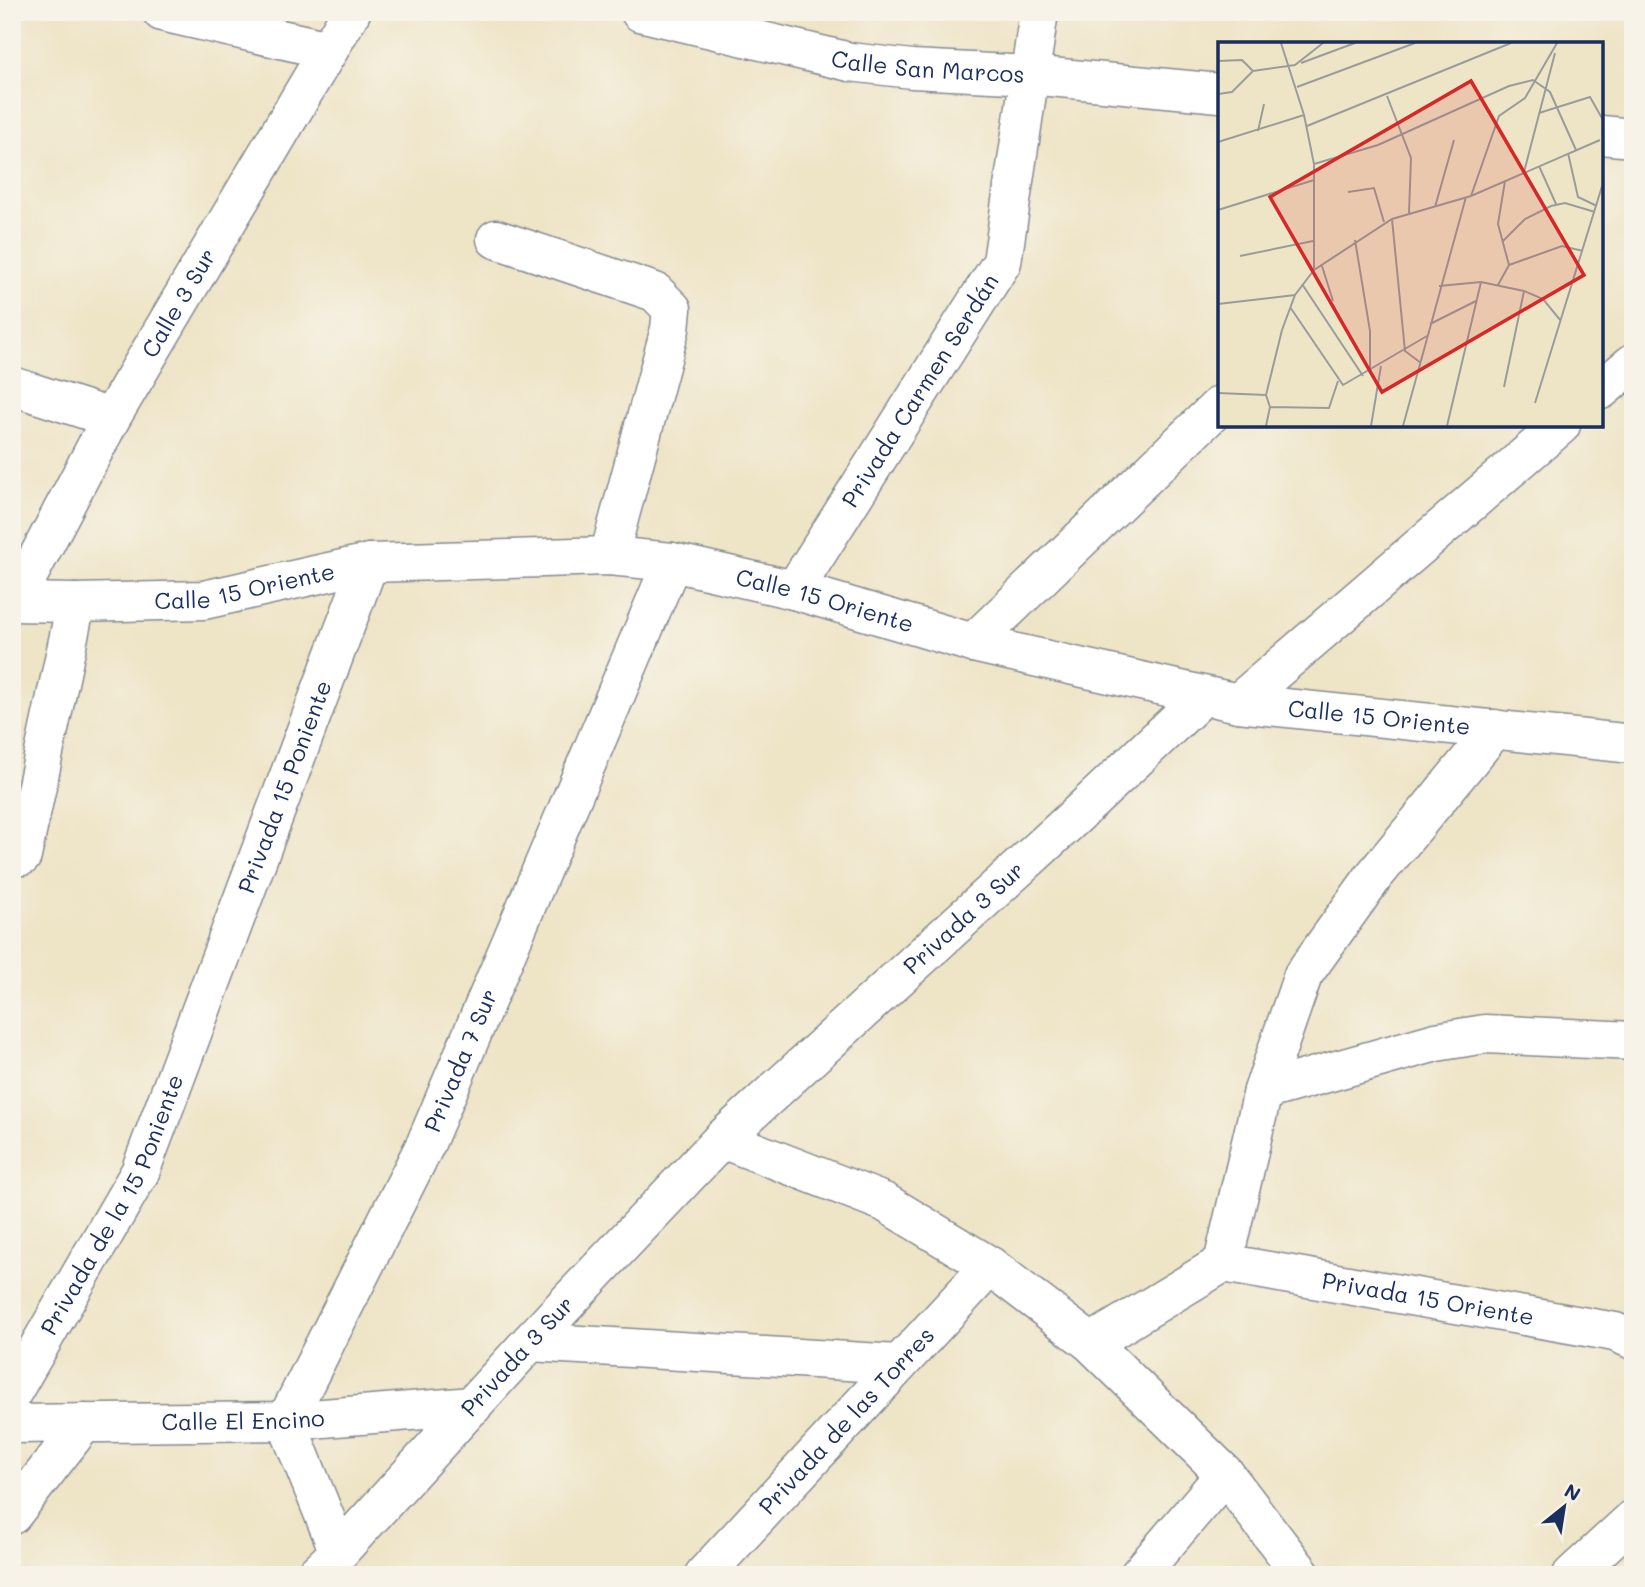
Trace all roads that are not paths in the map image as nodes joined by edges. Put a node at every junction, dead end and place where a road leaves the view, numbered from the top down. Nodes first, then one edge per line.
1 (162, 12) edge
2 (351, 12) edge
3 (640, 12) edge
4 (1039, 12) edge
5 (329, 50) junction
6 (1029, 75) junction
7 (1218, 93) edge
8 (1603, 135) edge
9 (1633, 138) edge
10 (496, 239) dead end
11 (1633, 363) edge
12 (12, 386) edge
13 (1603, 388) edge
14 (1218, 407) edge
15 (111, 418) junction
16 (1558, 427) edge
17 (610, 556) junction
18 (671, 562) junction
19 (369, 563) junction
20 (794, 590) junction
21 (14, 601) edge
22 (76, 603) junction
23 (973, 643) junction
24 (1221, 700) junction
25 (1495, 729) junction
26 (1633, 744) edge
27 (22, 856) dead end
28 (201, 1011) joint
29 (1633, 1041) edge
30 (1263, 1091) junction
31 (722, 1139) junction
32 (1223, 1263) junction
33 (990, 1266) junction
34 (1633, 1340) edge
35 (530, 1342) junction
36 (1091, 1343) junction
37 (898, 1364) junction
38 (12, 1393) edge
39 (473, 1406) junction
40 (286, 1421) junction
41 (84, 1423) junction
42 (12, 1424) edge
43 (1226, 1474) junction
44 (12, 1515) edge
45 (1633, 1519) edge
46 (327, 1563) edge
47 (704, 1575) edge
48 (1139, 1575) edge
49 (1301, 1575) edge
50 (1572, 1575) edge

1 - 5 street
2 - 5 street, Calle 3 Sur
3 - 6 street, Calle San Marcos
4 - 6 street, Privada Carmen Serdán
5 - 15 street, Calle 3 Sur
6 - 7 street, Calle San Marcos
6 - 20 street, Privada Carmen Serdán
8 - 9 street
10 - 17 street
11 - 13 street
12 - 15 street
14 - 23 street
15 - 21 street, Calle 3 Sur
16 - 24 street, Privada 3 Sur
17 - 18 street, Calle 15 Oriente
17 - 19 street, Calle 15 Oriente
18 - 20 street, Calle 15 Oriente
18 - 40 street, Privada 7 Sur
19 - 22 street, Calle 15 Oriente
19 - 28 street, Privada 15 Poniente
20 - 23 street, Calle 15 Oriente
21 - 22 street, Calle 15 Oriente
22 - 27 street
23 - 24 street, Calle 15 Oriente
24 - 25 street, Calle 15 Oriente
24 - 31 street, Privada 3 Sur
25 - 26 street, Calle 15 Oriente
25 - 30 street
28 - 38 street, Privada de la 15 Poniente
29 - 30 street
30 - 32 street
31 - 33 street
31 - 35 street, Privada 3 Sur
32 - 34 street, Privada 15 Oriente
32 - 36 street
33 - 36 street
33 - 37 street, Privada de las Torres
35 - 37 street
35 - 39 street, Privada 3 Sur
36 - 43 street
37 - 47 street, Privada de las Torres
39 - 40 street, Calle El Encino
39 - 46 street, Privada 3 Sur
40 - 41 street, Calle El Encino
40 - 46 street
41 - 42 street, Calle El Encino
41 - 44 street
43 - 48 street
43 - 49 street
45 - 50 street

